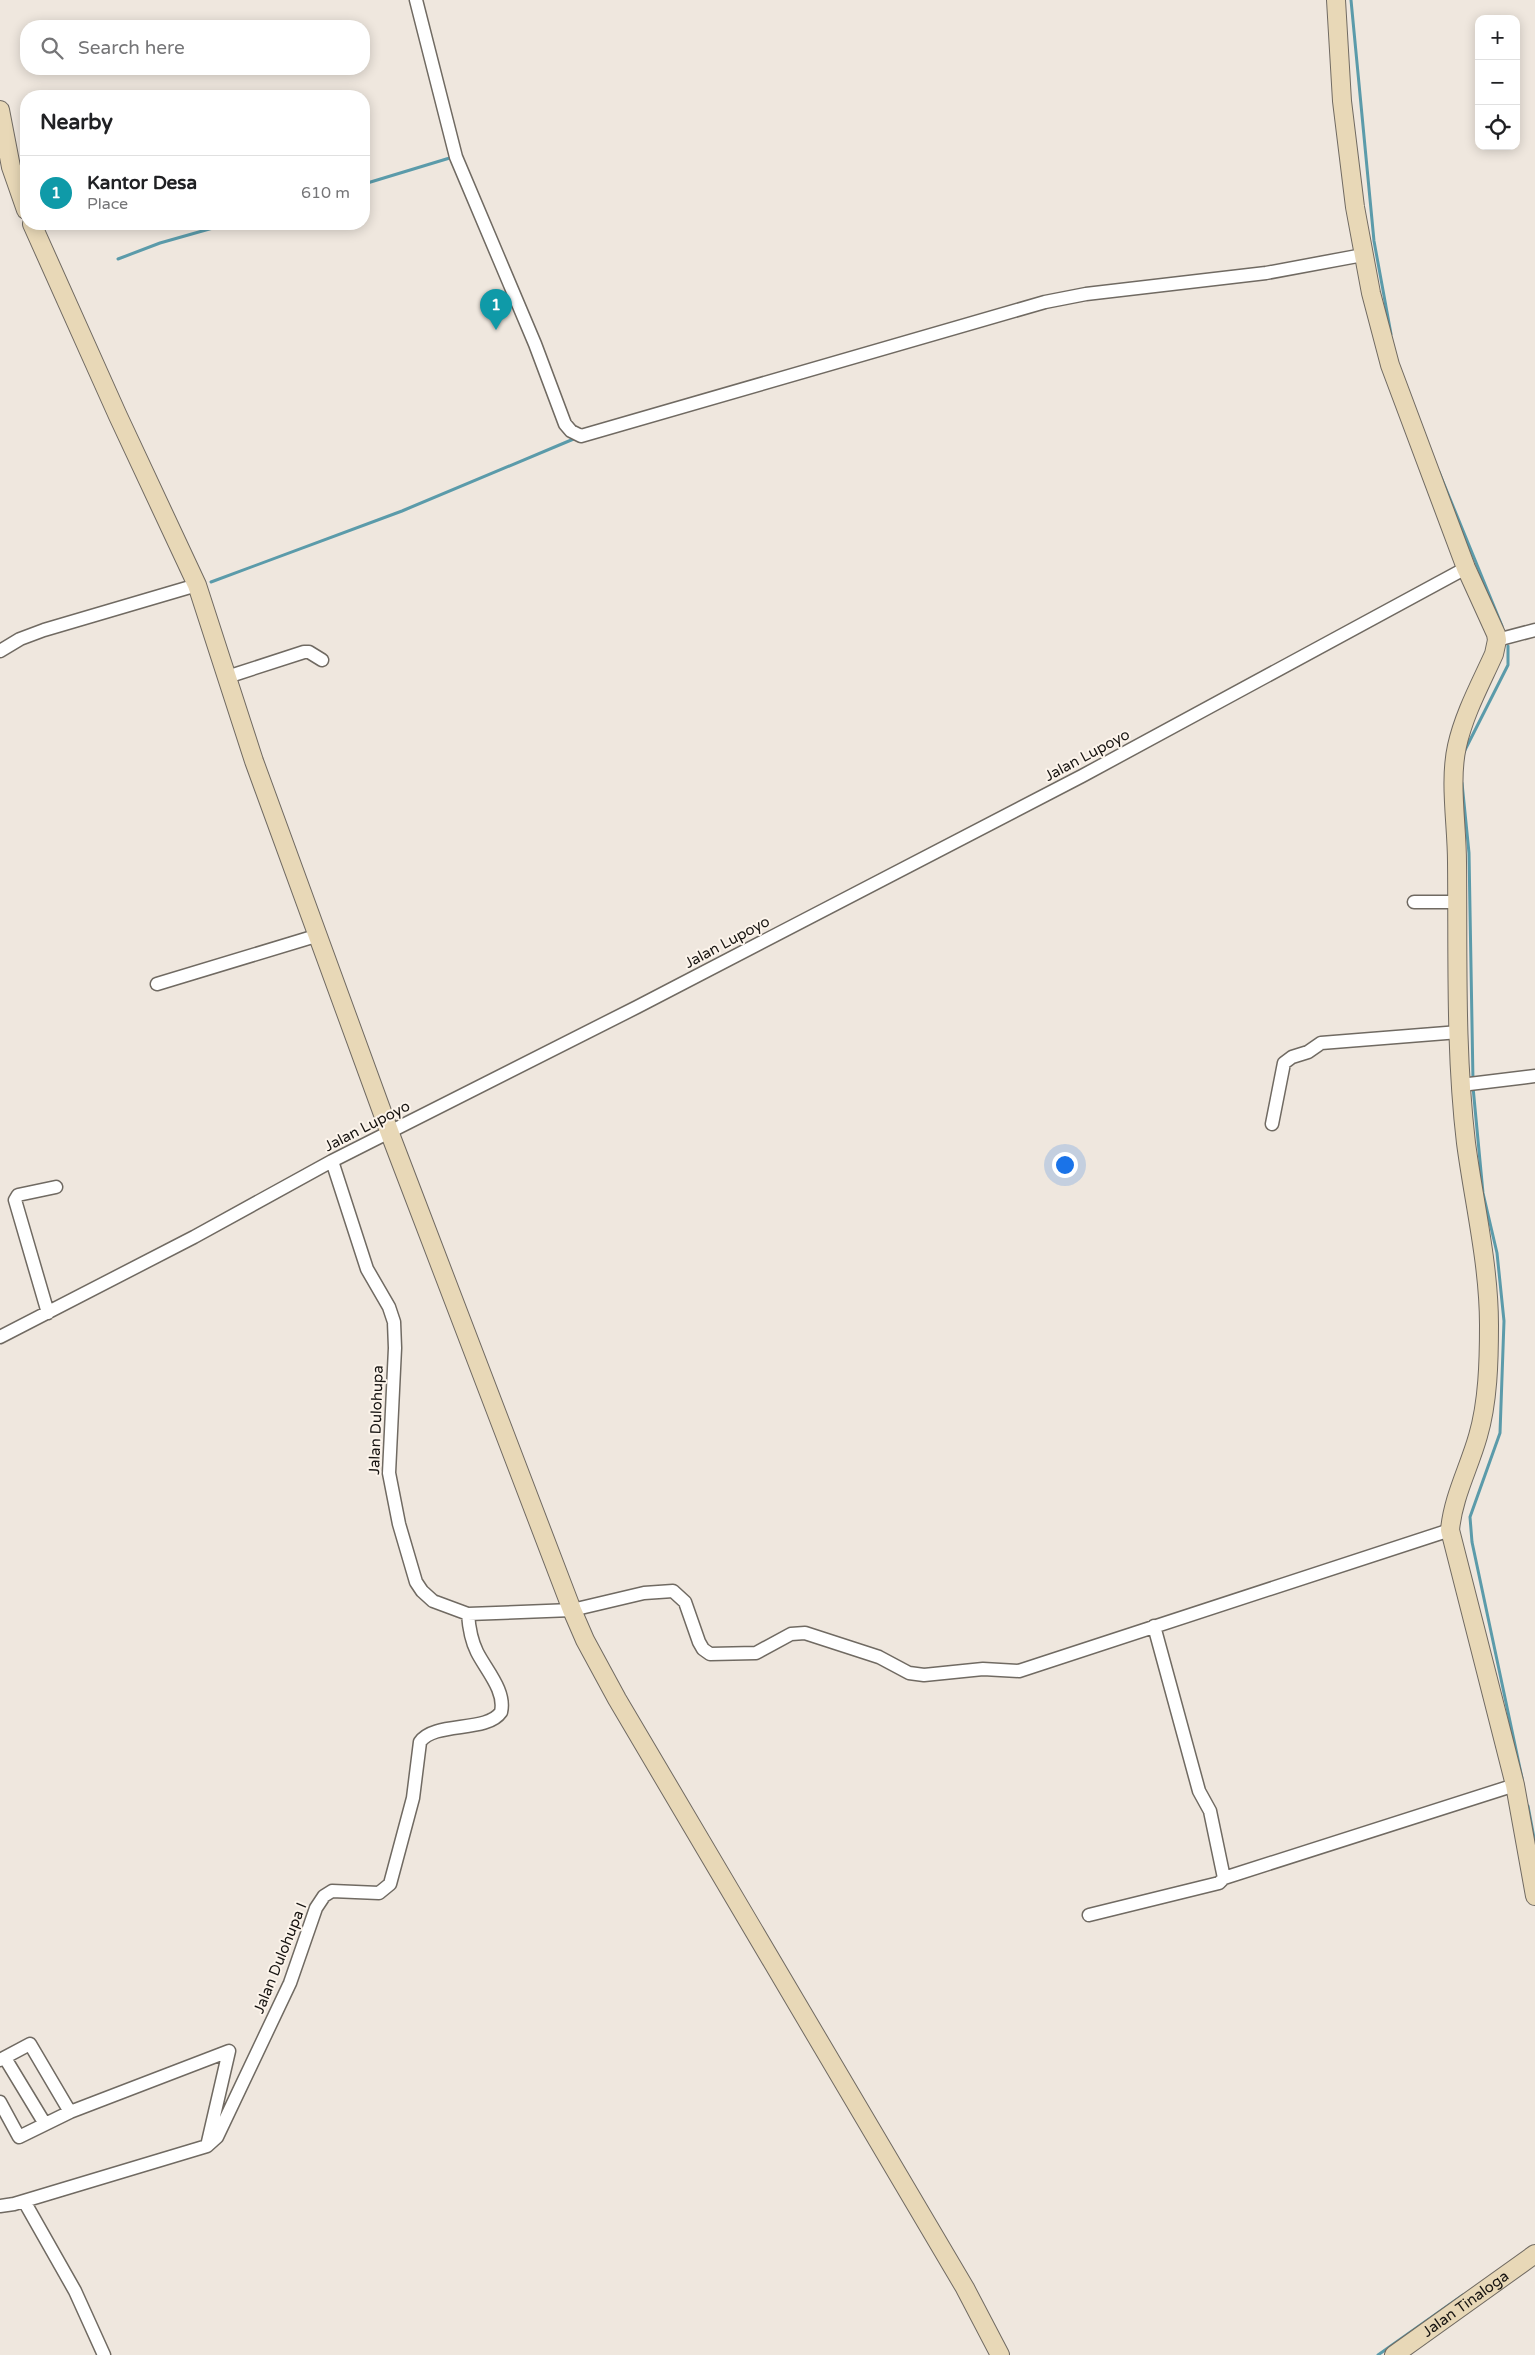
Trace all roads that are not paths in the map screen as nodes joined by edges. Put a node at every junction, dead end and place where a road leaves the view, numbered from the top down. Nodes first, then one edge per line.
1 (416, 0) edge
2 (1336, 0) edge
3 (0, 110) edge
4 (20, 193) edge
5 (35, 230) edge
6 (1363, 255) junction
7 (1469, 576) junction
8 (197, 584) junction
9 (1535, 630) edge
10 (1498, 640) junction
11 (0, 651) edge
12 (322, 660) dead end
13 (227, 677) junction
14 (1414, 902) dead end
15 (1451, 902) junction
16 (319, 936) junction
17 (157, 984) dead end
18 (1453, 1032) junction
19 (1535, 1076) edge
20 (1469, 1084) junction
21 (1272, 1124) dead end
22 (392, 1138) junction
23 (332, 1161) junction
24 (56, 1187) dead end
25 (48, 1312) junction
26 (0, 1337) edge
27 (1450, 1530) junction
28 (572, 1610) junction
29 (468, 1614) junction
30 (1154, 1626) junction
31 (1515, 1785) junction
32 (1224, 1878) junction
33 (1535, 1896) edge
34 (1089, 1915) dead end
35 (2, 2059) edge
36 (0, 2102) edge
37 (70, 2112) junction
38 (46, 2124) junction
39 (207, 2146) junction
40 (24, 2201) junction
41 (0, 2206) edge
42 (1535, 2254) edge
43 (104, 2355) edge
44 (1000, 2355) edge
45 (1394, 2355) edge

1 - 6 street
2 - 6 street
3 - 4 street
5 - 8 street
6 - 7 street
7 - 10 street
7 - 22 street, Jalan Lupoyo
8 - 11 street
8 - 13 street
9 - 10 street
10 - 15 street
12 - 13 street
13 - 16 street
14 - 15 street
15 - 18 street
16 - 17 street
16 - 22 street
18 - 20 street
18 - 21 street
19 - 20 street
20 - 27 street
22 - 23 street, Jalan Lupoyo
22 - 28 street
23 - 25 street, Jalan Lupoyo
23 - 29 street, Jalan Dulohupa
24 - 25 street
25 - 26 street, Jalan Lupoyo
27 - 30 street
27 - 31 street
28 - 29 street, Jalan Dulohupa
28 - 30 street, Jalan Dulohupa
28 - 44 street
29 - 39 street, Jalan Dulohupa I
30 - 32 street
31 - 32 street
31 - 33 street
32 - 34 street
35 - 37 street
35 - 38 street
36 - 38 street
37 - 38 street
37 - 39 street
39 - 40 street
40 - 41 street
40 - 43 street
42 - 45 street, Jalan Tinaloga

